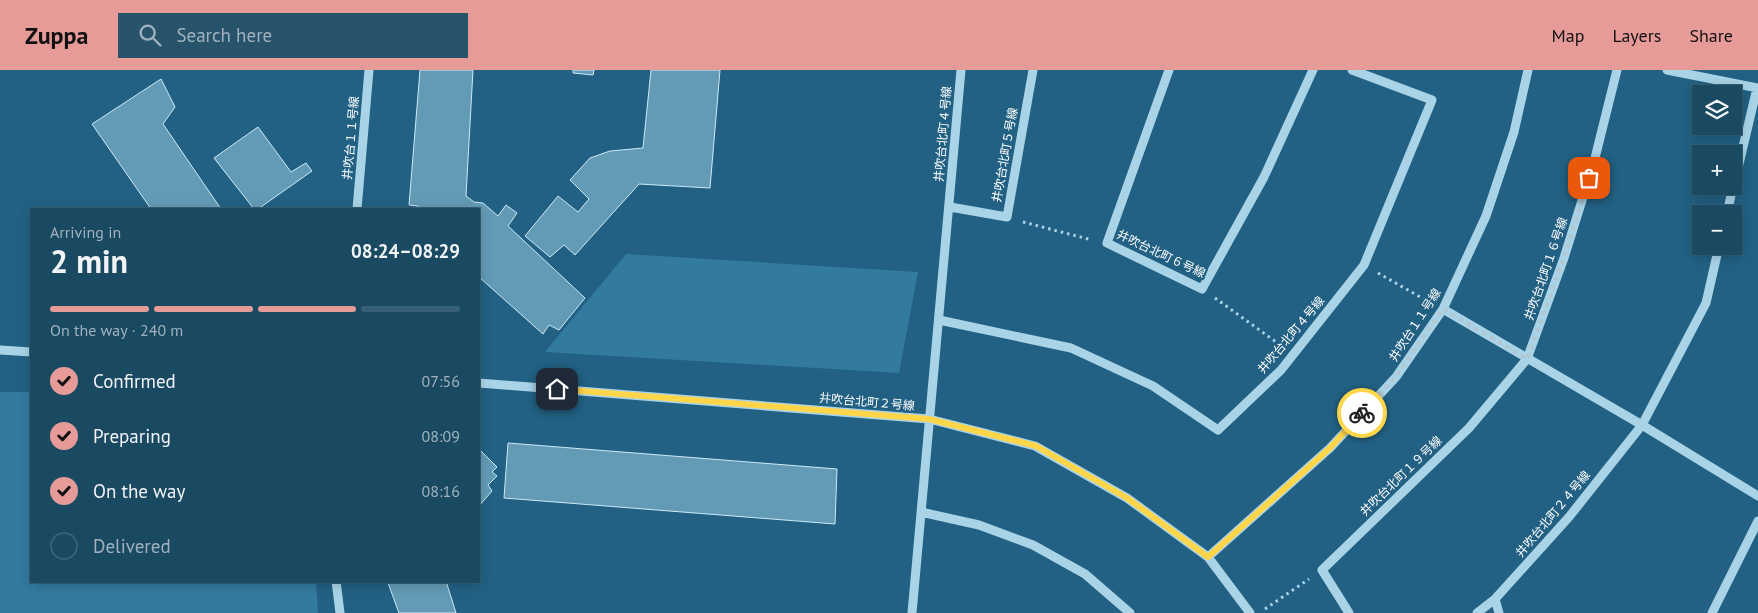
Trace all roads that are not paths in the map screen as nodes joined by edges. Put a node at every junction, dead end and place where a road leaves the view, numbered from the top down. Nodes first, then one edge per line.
1 (369, 70) edge
2 (961, 70) edge
3 (1033, 70) edge
4 (1169, 70) edge
5 (1314, 70) edge
6 (1352, 70) edge
7 (1528, 70) edge
8 (1617, 70) edge
9 (1667, 70) edge
10 (1757, 88) edge
11 (1742, 152) edge
12 (950, 206) junction
13 (357, 208) edge
14 (1717, 255) edge
15 (1443, 309) junction
16 (939, 320) junction
17 (0, 350) edge
18 (30, 352) edge
19 (1527, 359) junction
20 (480, 383) edge
21 (929, 419) junction
22 (1642, 425) junction
23 (1758, 496) edge
24 (921, 512) junction
25 (1758, 521) edge
26 (1208, 557) junction
27 (336, 583) edge
28 (1495, 599) junction
29 (340, 613) edge
30 (912, 613) edge
31 (1130, 613) edge
32 (1250, 613) edge
33 (1349, 613) edge
34 (1477, 613) edge
35 (1499, 613) edge
36 (1712, 613) edge

1 - 13 street, 井吹台１１号線
2 - 12 street, 井吹台北町４号線
3 - 12 street, 井吹台北町５号線
4 - 5 street, 井吹台北町６号線
6 - 16 street, 井吹台北町４号線
7 - 15 street, 井吹台１１号線
8 - 19 street, 井吹台北町１６号線
9 - 10 street
10 - 11 street
12 - 16 street, 井吹台北町４号線
14 - 22 street, 井吹台北町２４号線
15 - 19 street
15 - 26 street, 井吹台１１号線
16 - 21 street, 井吹台北町４号線
17 - 18 street
19 - 22 street
19 - 33 street, 井吹台北町１９号線
20 - 21 street, 井吹台北町２号線
21 - 24 street, 井吹台北町４号線
21 - 26 street, 井吹台北町２号線
22 - 23 street
22 - 28 street, 井吹台北町２４号線
24 - 30 street, 井吹台北町４号線
24 - 31 street
25 - 36 street
26 - 32 street, 井吹台北町２号線
27 - 29 street
28 - 34 street, 井吹台北町２４号線
28 - 35 street

